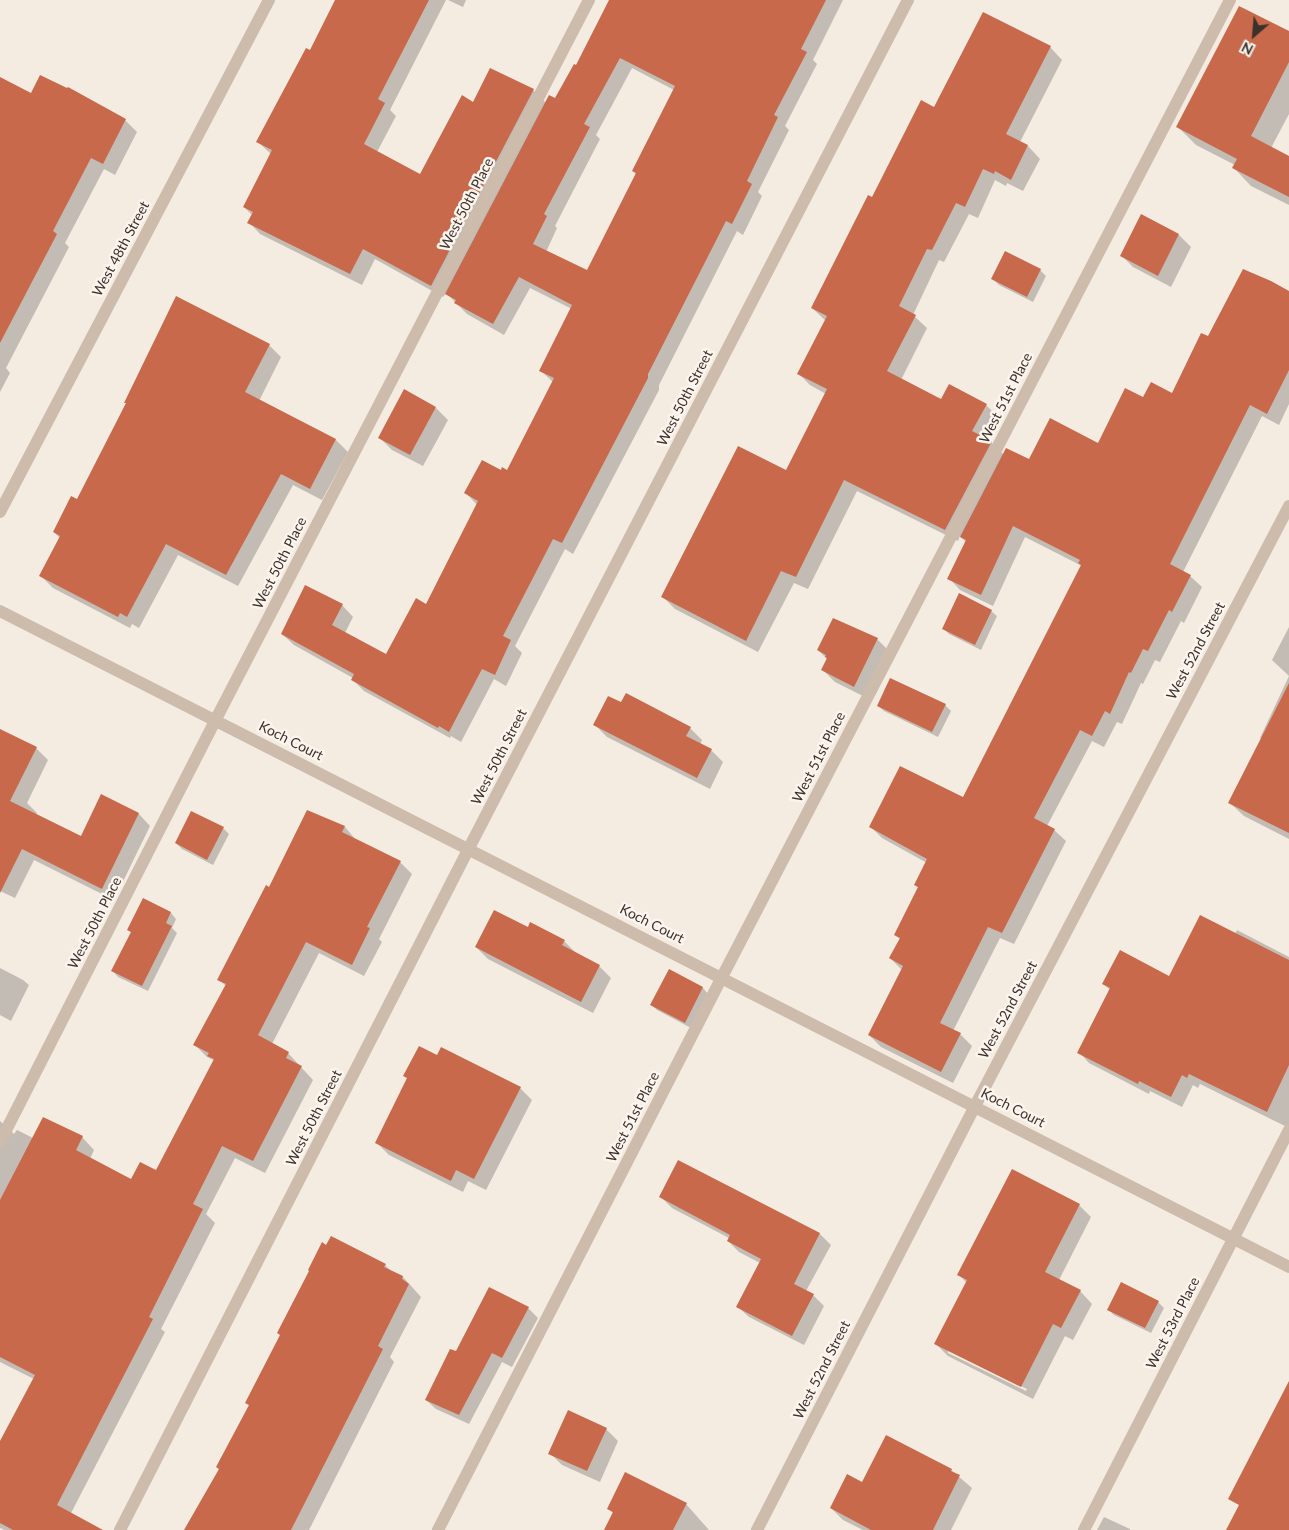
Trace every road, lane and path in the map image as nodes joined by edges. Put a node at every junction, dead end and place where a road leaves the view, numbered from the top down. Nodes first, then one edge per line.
1 (269, 0) edge
2 (589, 0) edge
3 (908, 0) edge
4 (1230, 0) edge
5 (1289, 506) edge
6 (0, 512) edge
7 (0, 611) edge
8 (216, 719) junction
9 (469, 848) junction
10 (722, 977) junction
11 (975, 1106) junction
12 (1289, 1130) edge
13 (0, 1142) edge
14 (1234, 1238) junction
15 (1289, 1267) edge
16 (120, 1530) edge
17 (438, 1530) edge
18 (757, 1530) edge
19 (1084, 1530) edge

1 - 6 street, West 48th Street
2 - 8 street, West 50th Place
3 - 9 street, West 50th Street
4 - 10 street, West 51st Place
5 - 11 street, West 52nd Street
7 - 8 street, Koch Court
8 - 9 street, Koch Court
8 - 13 street, West 50th Place
9 - 10 street, Koch Court
9 - 16 street, West 50th Street
10 - 11 street, Koch Court
10 - 17 street, West 51st Place
11 - 14 street, Koch Court
11 - 18 street, West 52nd Street
12 - 14 street, West 53rd Place
14 - 15 street, Koch Court
14 - 19 street, West 53rd Place

